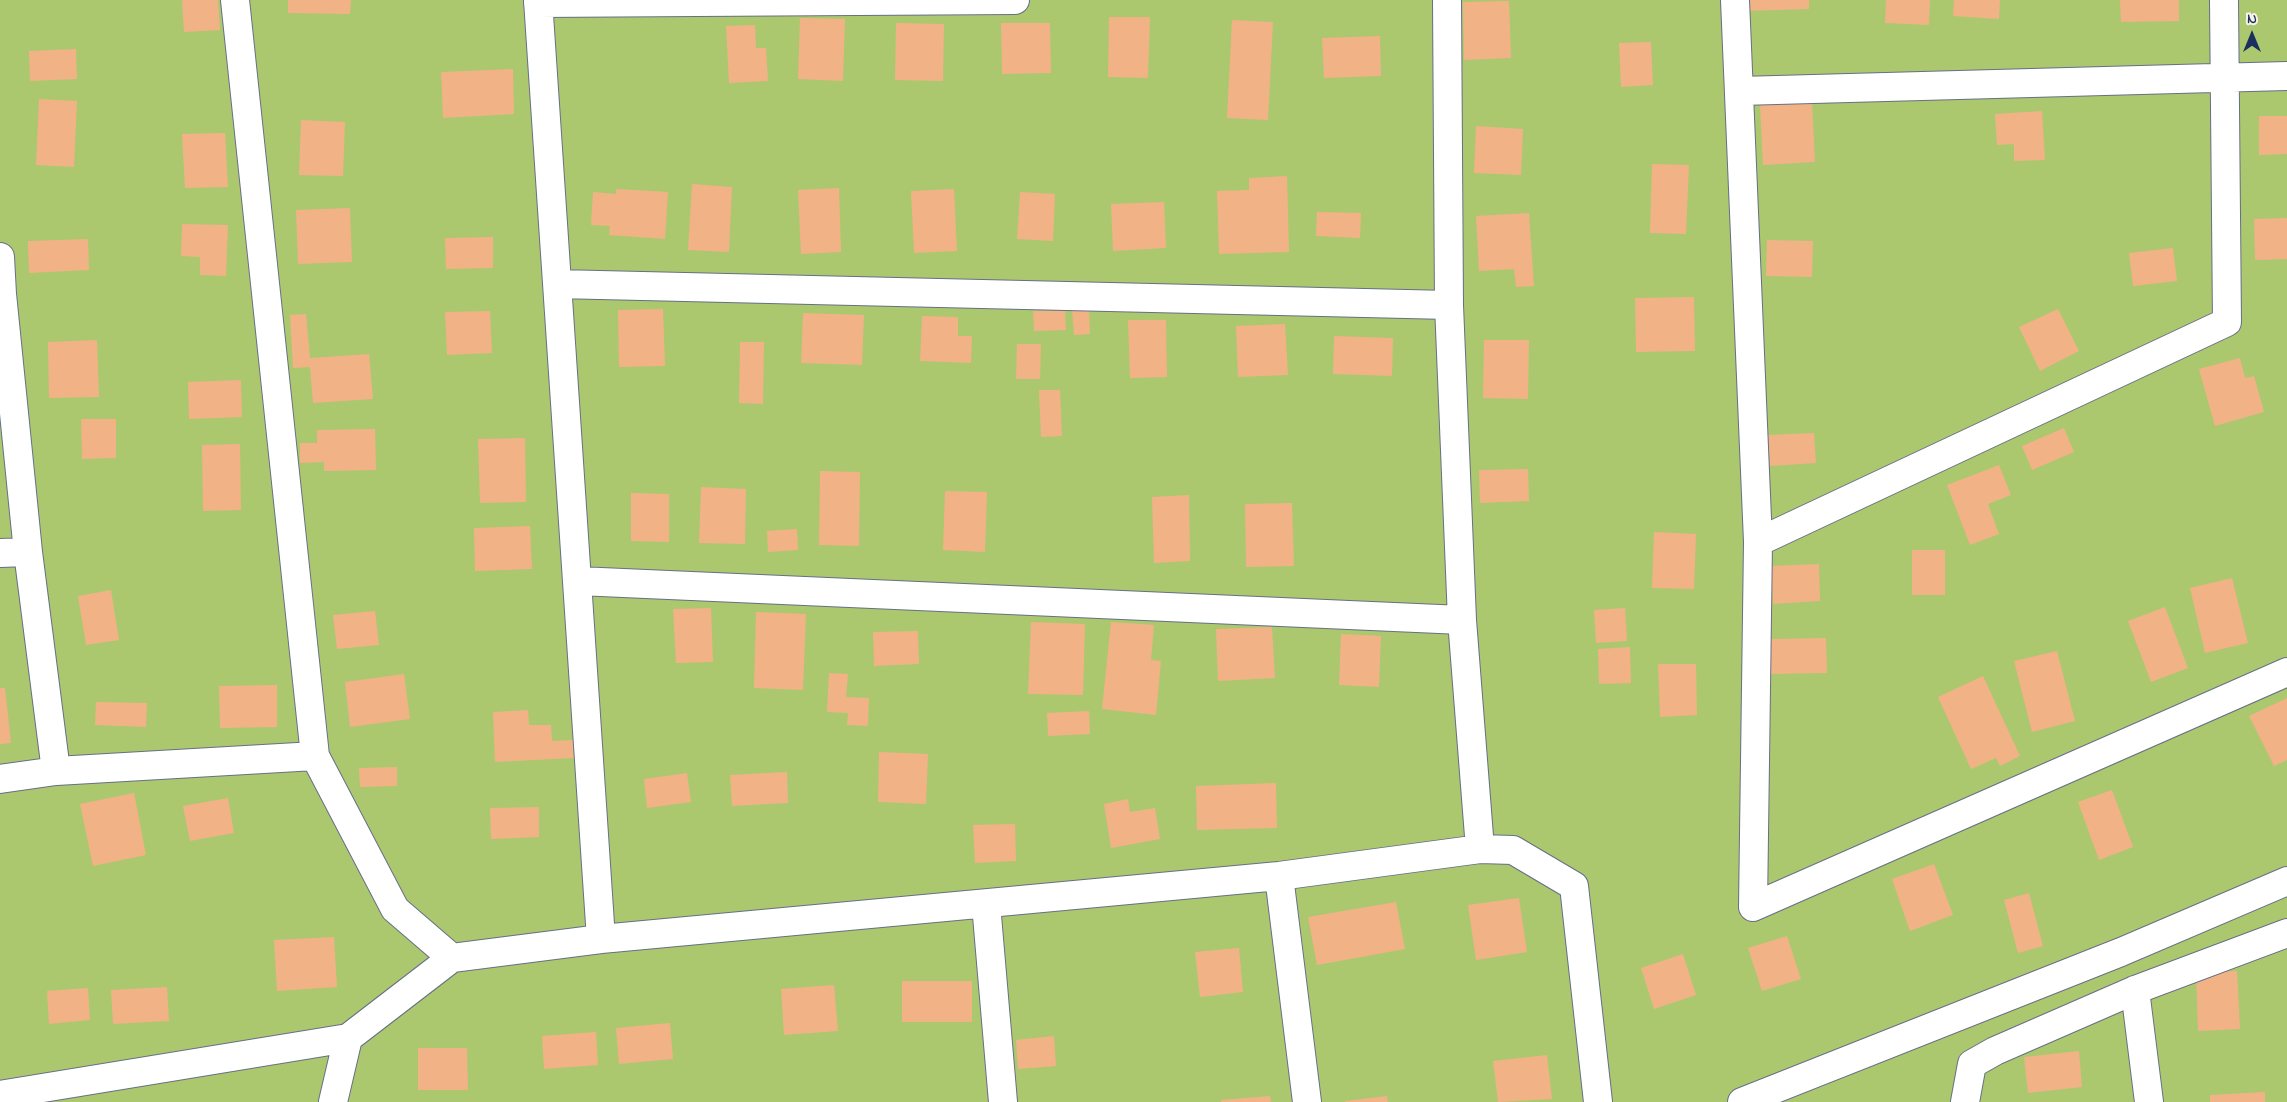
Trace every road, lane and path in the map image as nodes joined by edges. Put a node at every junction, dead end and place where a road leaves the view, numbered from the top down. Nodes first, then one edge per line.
1 (235, 0) edge
2 (1015, 0) edge
3 (1447, 0) edge
4 (1736, 0) edge
5 (2224, 0) edge
6 (538, 1) edge
7 (2287, 76) edge
8 (2223, 77) junction
9 (1740, 91) junction
10 (0, 257) edge
11 (557, 284) junction
12 (1, 294) edge
13 (1449, 304) junction
14 (1758, 542) junction
15 (28, 552) junction
16 (0, 553) edge
17 (578, 581) junction
18 (1462, 620) junction
19 (2287, 672) edge
20 (315, 756) junction
21 (56, 771) junction
22 (0, 779) edge
23 (1480, 849) junction
24 (1279, 876) junction
25 (2287, 881) edge
26 (986, 904) junction
27 (2287, 932) edge
28 (601, 938) junction
29 (452, 958) junction
30 (2135, 990) junction
31 (348, 1038) junction
32 (0, 1094) edge
33 (333, 1102) edge
34 (1003, 1102) edge
35 (1307, 1102) edge
36 (1598, 1102) edge
37 (1742, 1102) edge
38 (1965, 1102) edge
39 (2149, 1102) edge

1 - 20 street
2 - 6 street
3 - 13 street
4 - 9 street
5 - 8 street
6 - 11 street
7 - 8 street
8 - 9 street
8 - 14 street
9 - 14 street
10 - 12 street
11 - 13 street
11 - 17 street
12 - 15 street
13 - 18 street
14 - 19 street
15 - 16 street
15 - 21 street
17 - 18 street
17 - 28 street
18 - 23 street
20 - 21 street
20 - 29 street
21 - 22 street
23 - 24 street
23 - 36 street
24 - 26 street
24 - 35 street
25 - 37 street
26 - 28 street
26 - 34 street
27 - 30 street
28 - 29 street
29 - 31 street
30 - 38 street
30 - 39 street
31 - 32 street
31 - 33 street

